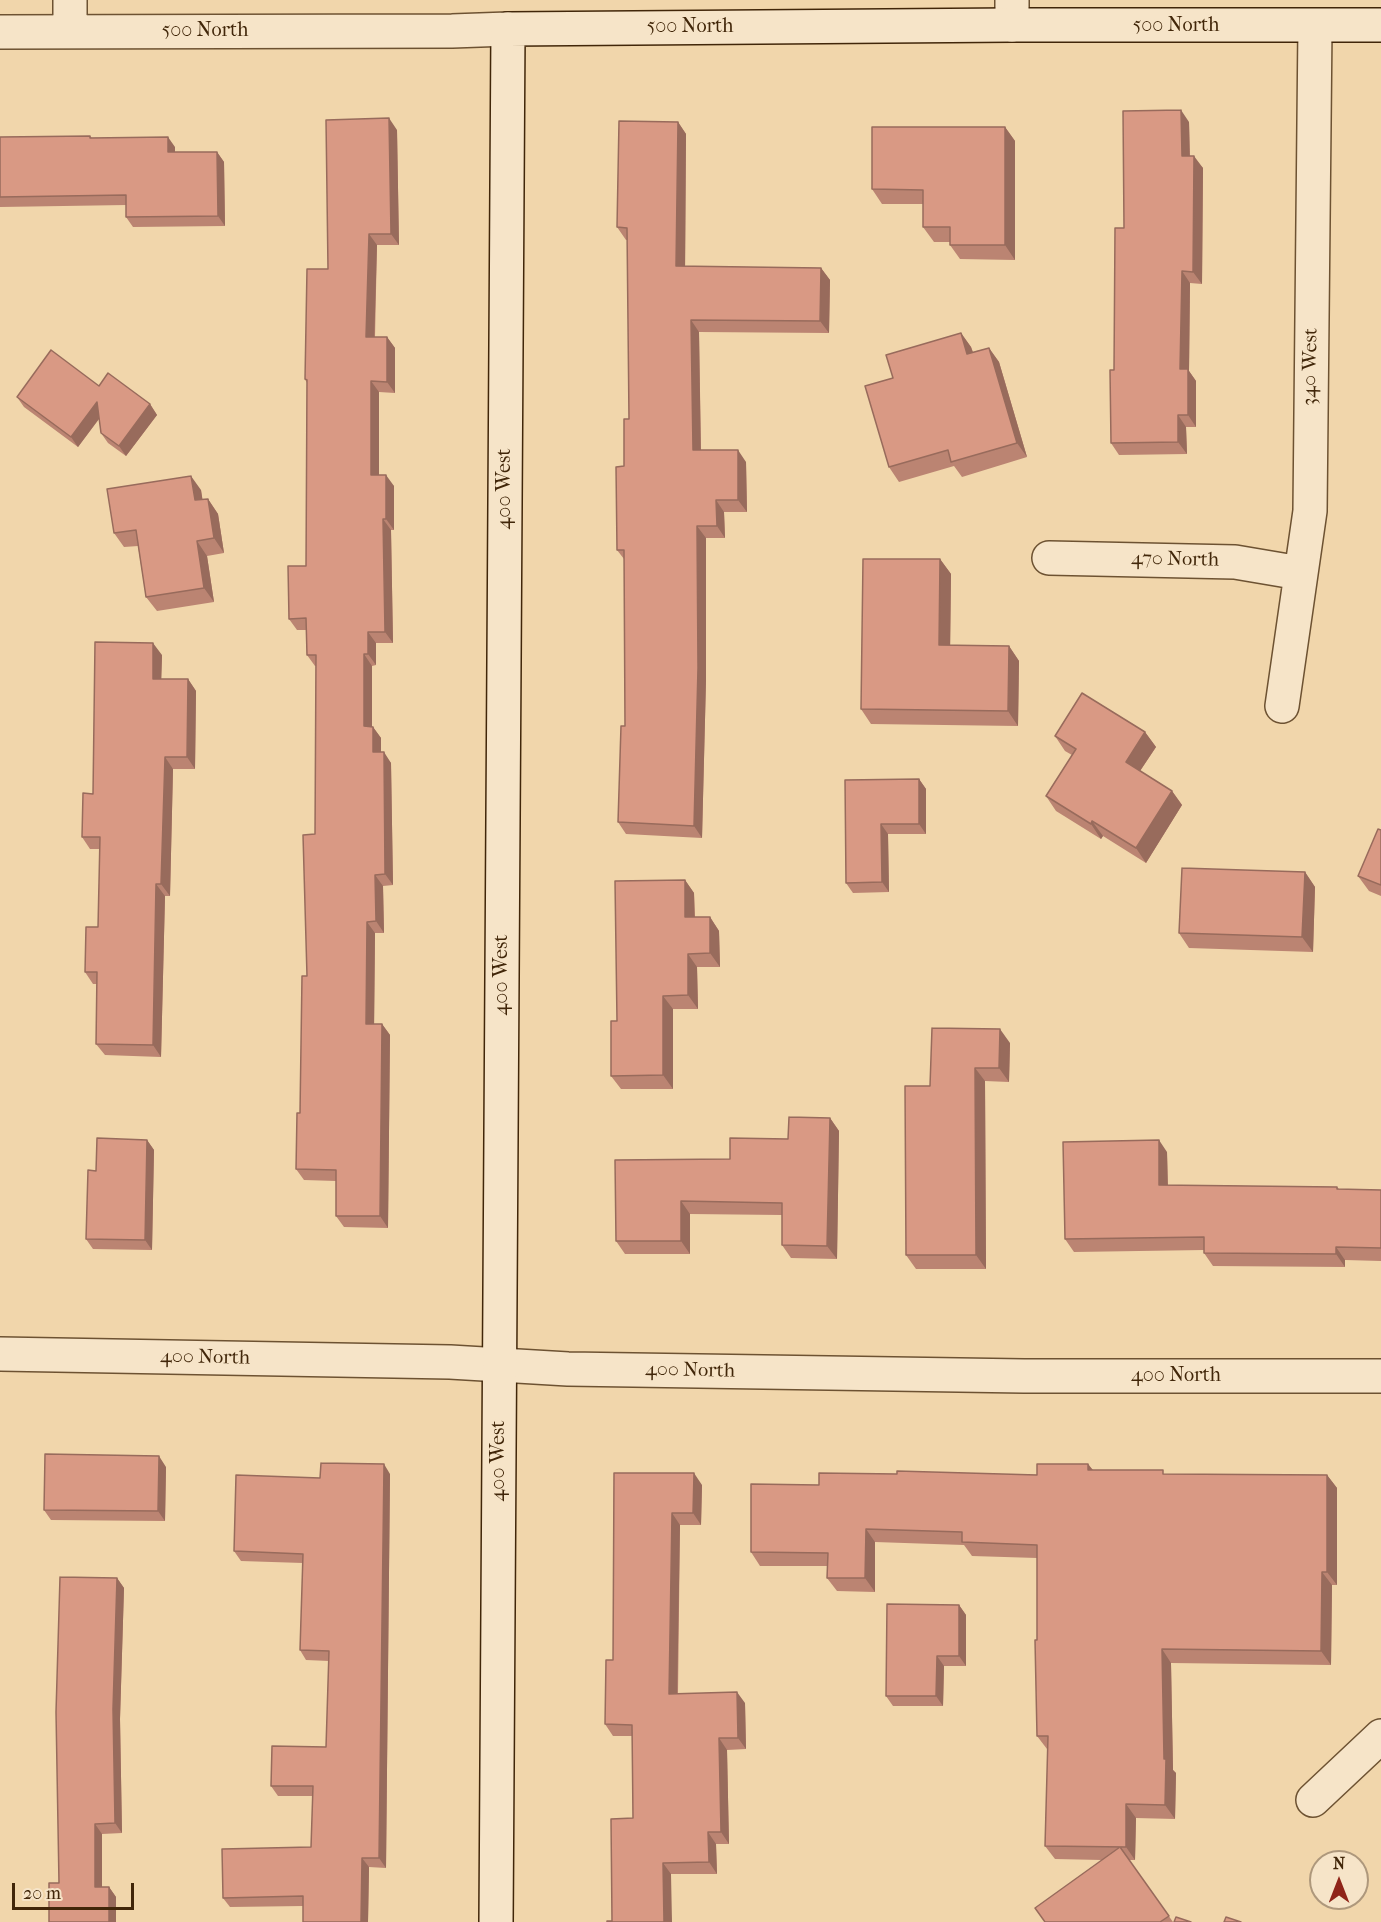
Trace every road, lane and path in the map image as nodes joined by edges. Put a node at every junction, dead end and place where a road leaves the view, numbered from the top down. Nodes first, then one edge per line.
1 (1012, 13) edge
2 (70, 16) edge
3 (1315, 26) junction
4 (1381, 26) edge
5 (508, 29) junction
6 (0, 32) edge
7 (1049, 558) dead end
8 (1300, 573) junction
9 (1282, 706) dead end
10 (0, 1354) edge
11 (499, 1366) junction
12 (1381, 1376) edge
13 (1381, 1736) edge
14 (1313, 1800) dead end
15 (496, 1922) edge

1 - 3 street, 500 North
1 - 5 street, 500 North
2 - 5 street, 500 North
2 - 6 street, 500 North
3 - 4 street, 500 North
3 - 8 street, 340 West
5 - 11 street, 400 West
7 - 8 street, 470 North
8 - 9 street, 340 West
10 - 11 street, 400 North
11 - 12 street, 400 North
11 - 15 street, 400 West
13 - 14 street

